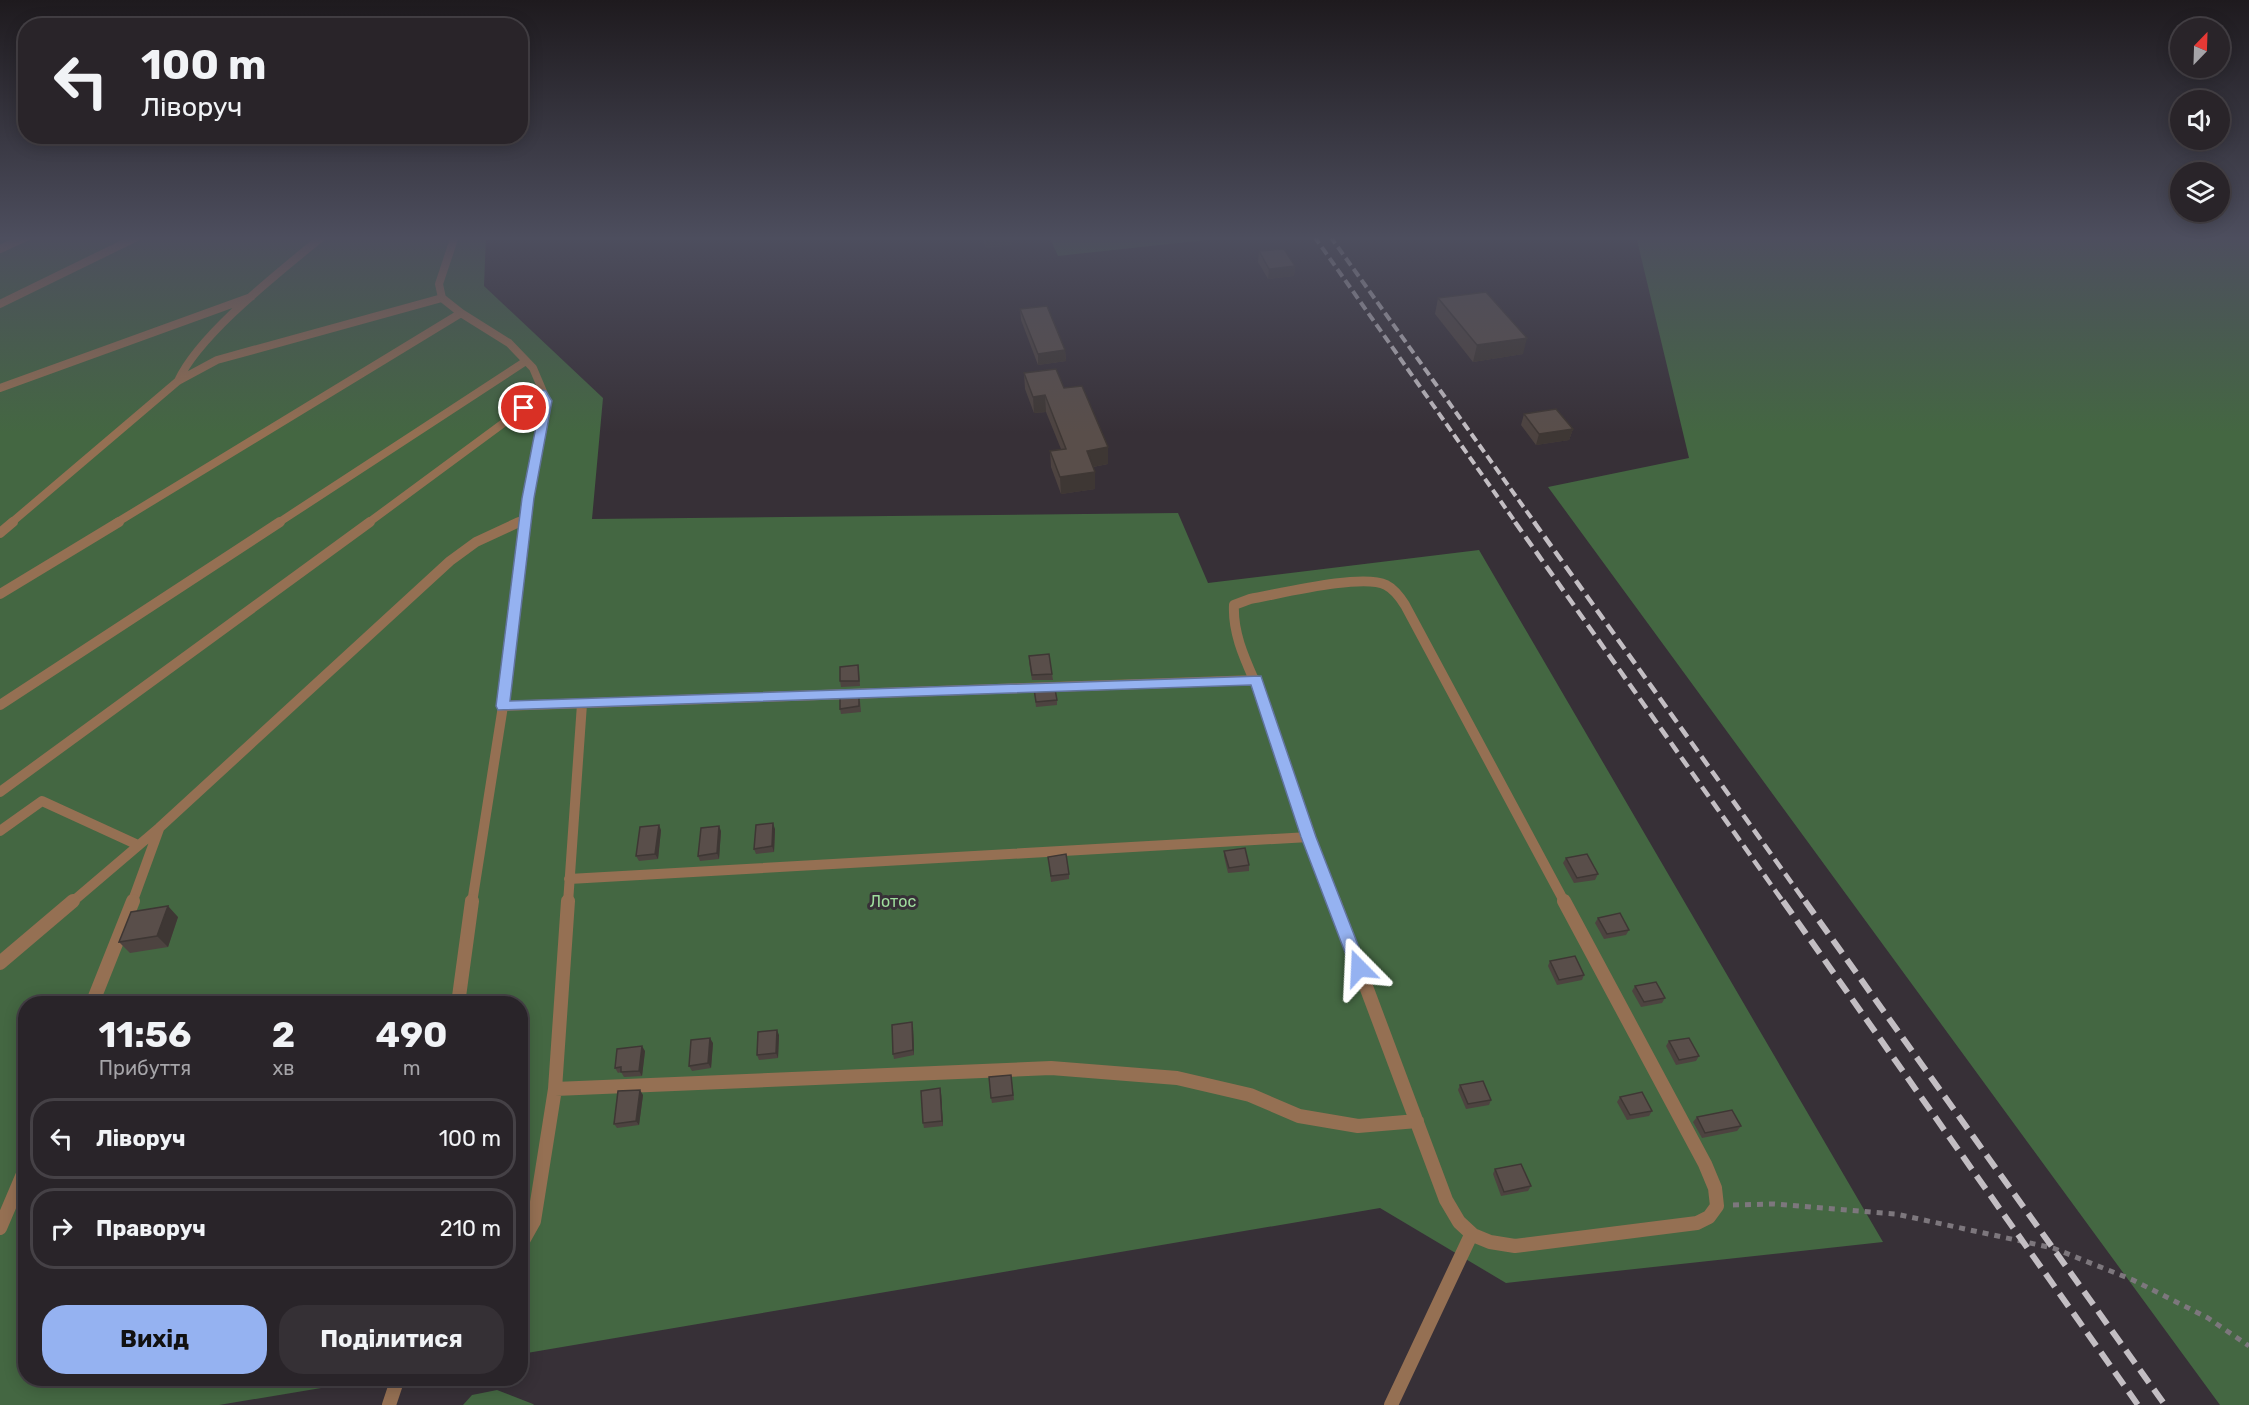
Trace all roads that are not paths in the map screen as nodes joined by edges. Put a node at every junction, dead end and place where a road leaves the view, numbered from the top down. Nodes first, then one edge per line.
1 (238, 302) edge
2 (246, 302) edge
3 (429, 302) edge
4 (447, 302) edge
5 (461, 313) junction
6 (526, 361) junction
7 (178, 381) junction
8 (0, 388) edge
9 (543, 394) junction
10 (525, 519) junction
11 (0, 533) edge
12 (0, 594) edge
13 (1256, 680) junction
14 (582, 704) junction
15 (0, 705) edge
16 (503, 706) junction
17 (0, 792) edge
18 (159, 828) junction
19 (0, 831) edge
20 (1309, 837) junction
21 (138, 845) junction
22 (569, 879) junction
23 (0, 963) edge
24 (95, 996) edge
25 (459, 996) edge
26 (555, 1089) junction
27 (1417, 1121) junction
28 (18, 1186) edge
29 (0, 1228) edge
30 (528, 1232) edge
31 (1472, 1235) junction
32 (395, 1386) edge
33 (389, 1405) edge
34 (1391, 1405) edge

1 - 8 lane
2 - 7 lane
3 - 7 lane
4 - 5 lane
5 - 6 lane
5 - 12 lane
6 - 9 lane
6 - 15 lane
7 - 11 lane
9 - 10 lane
9 - 17 lane
10 - 16 lane
10 - 18 lane
13 - 14 lane
13 - 20 lane
13 - 31 lane
14 - 16 lane
14 - 22 lane
16 - 25 lane
18 - 21 lane
18 - 24 lane
19 - 21 lane
20 - 22 lane
20 - 27 lane
21 - 23 lane
22 - 26 lane
26 - 27 lane
26 - 30 lane
27 - 31 lane
28 - 29 lane
31 - 34 lane
32 - 33 lane

